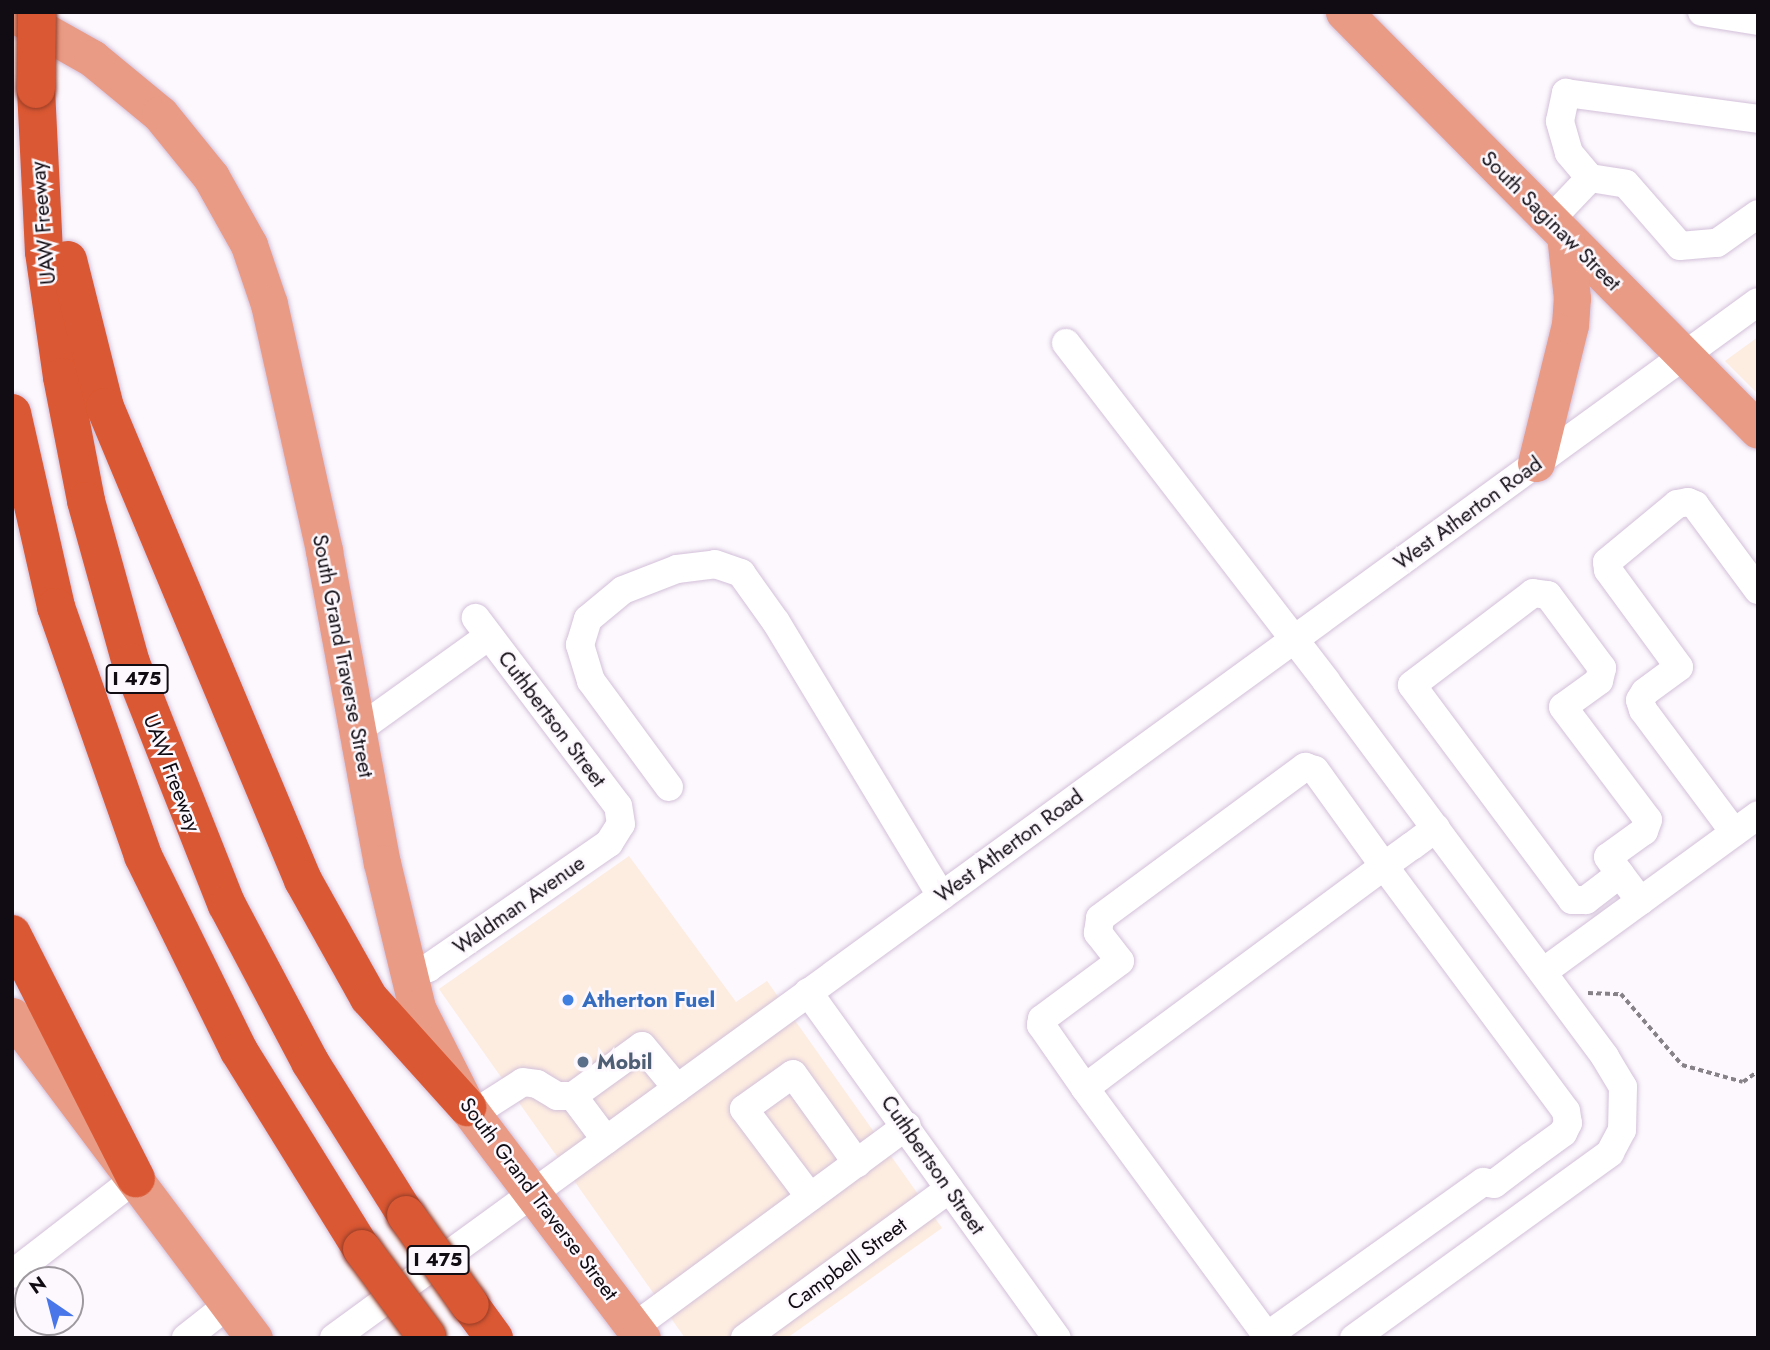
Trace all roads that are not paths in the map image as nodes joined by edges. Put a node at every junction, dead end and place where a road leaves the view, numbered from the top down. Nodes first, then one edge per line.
1 (37, 12) edge
2 (1344, 12) edge
3 (1702, 12) edge
4 (12, 13) edge
5 (1758, 21) edge
6 (36, 89) junction
7 (1758, 119) edge
8 (1590, 178) junction
9 (1758, 214) edge
10 (1557, 228) junction
11 (1758, 302) edge
12 (1066, 343) dead end
13 (1685, 355) junction
14 (12, 413) edge
15 (1758, 430) edge
16 (1536, 463) junction
17 (1758, 590) edge
18 (1294, 639) junction
19 (358, 730) junction
20 (669, 788) dead end
21 (1758, 815) edge
22 (621, 824) joint
23 (1436, 828) junction
24 (1734, 832) junction
25 (1384, 866) junction
26 (1620, 874) junction
27 (941, 896) junction
28 (1640, 901) junction
29 (12, 934) edge
30 (1543, 972) junction
31 (407, 973) junction
32 (808, 992) junction
33 (12, 1016) edge
34 (677, 1088) junction
35 (1085, 1088) junction
36 (572, 1096) junction
37 (470, 1111) junction
38 (907, 1126) junction
39 (606, 1140) junction
40 (857, 1163) junction
41 (136, 1178) junction
42 (949, 1189) junction
43 (533, 1193) junction
44 (810, 1198) junction
45 (12, 1274) edge
46 (229, 1304) junction
47 (638, 1332) edge
48 (427, 1337) edge
49 (186, 1338) edge
50 (254, 1338) edge
51 (334, 1338) edge
52 (494, 1338) edge
53 (745, 1338) edge
54 (1056, 1338) edge
55 (1354, 1338) edge

1 - 6 highway, UAW Freeway / I 475, bridge
2 - 10 main road, South Saginaw Street
3 - 5 street
4 - 19 main road, South Grand Traverse Street
6 - 37 highway
6 - 52 highway, UAW Freeway / I 475, bridge
7 - 8 street
8 - 9 street
8 - 10 street
10 - 13 main road, South Saginaw Street
10 - 16 main road
11 - 13 street, West Atherton Road
12 - 18 street
13 - 15 main road, South Saginaw Street
13 - 16 street, West Atherton Road
14 - 48 highway, I 475, bridge
16 - 18 street, West Atherton Road
17 - 24 street
18 - 23 street
18 - 27 street, West Atherton Road
19 - 22 street, Cuthbertson Street
19 - 31 main road, South Grand Traverse Street
20 - 27 street
21 - 24 street
22 - 31 street, Waldman Avenue
23 - 25 street
23 - 30 street
24 - 28 street
25 - 35 street
25 - 35 street
25 - 35 street
26 - 26 street
26 - 28 street
27 - 32 street, West Atherton Road
28 - 30 street
29 - 41 highway
30 - 55 street
31 - 37 main road, South Grand Traverse Street
32 - 34 street, West Atherton Road
32 - 38 street, Cuthbertson Street
33 - 41 main road
34 - 36 street
34 - 39 street, West Atherton Road
36 - 37 street
36 - 39 street
37 - 43 main road, South Grand Traverse Street
38 - 40 street
38 - 42 street, Cuthbertson Street
39 - 43 street, West Atherton Road
40 - 44 street
40 - 44 street
41 - 45 street
41 - 46 main road
42 - 53 street, Campbell Street
42 - 54 street, Cuthbertson Street
43 - 47 main road, South Grand Traverse Street
43 - 51 street, West Atherton Road
44 - 47 street
46 - 49 street
46 - 50 main road

